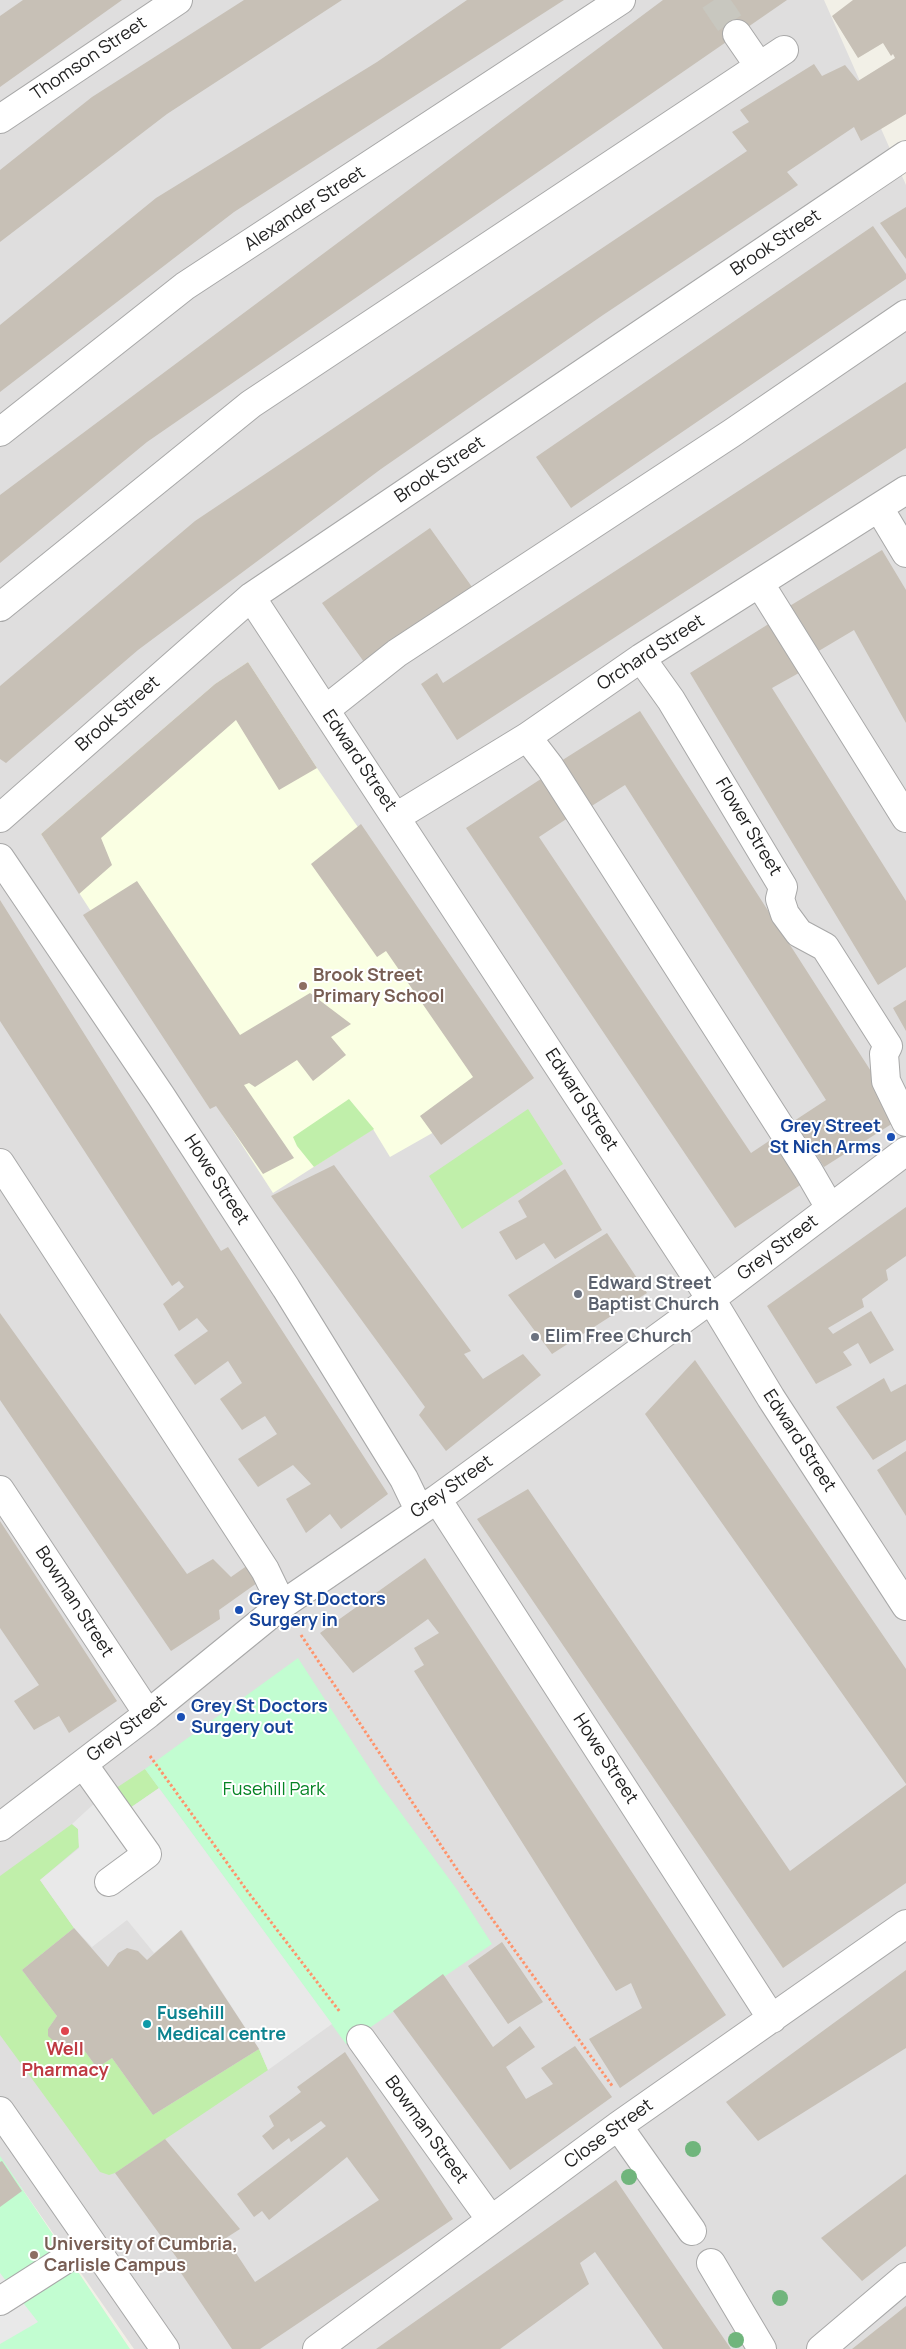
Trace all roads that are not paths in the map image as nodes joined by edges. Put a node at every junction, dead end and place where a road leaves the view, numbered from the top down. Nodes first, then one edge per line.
1 (178, 0) edge
2 (620, 0) edge
3 (737, 34) tunnel mouth
4 (784, 50) dead end
5 (759, 66) junction
6 (0, 119) edge
7 (906, 155) edge
8 (906, 314) edge
9 (0, 432) edge
10 (906, 490) edge
11 (879, 508) junction
12 (906, 553) edge
13 (760, 584) junction
14 (251, 597) junction
15 (0, 607) edge
16 (641, 658) junction
17 (325, 710) junction
18 (527, 737) junction
19 (396, 817) junction
20 (0, 818) edge
21 (906, 818) edge
22 (0, 858) edge
23 (906, 1122) edge
24 (906, 1151) edge
25 (0, 1163) edge
26 (830, 1208) junction
27 (711, 1299) junction
28 (0, 1490) edge
29 (428, 1505) junction
30 (282, 1605) junction
31 (906, 1606) edge
32 (139, 1720) junction
33 (83, 1764) junction
34 (0, 1826) edge
35 (109, 1882) dead end
36 (906, 1924) edge
37 (772, 2019) junction
38 (361, 2039) road end
39 (0, 2111) edge
40 (625, 2121) junction
41 (491, 2220) junction
42 (692, 2231) dead end
43 (91, 2242) junction
44 (711, 2263) dead end
45 (906, 2277) edge
46 (0, 2301) edge
47 (165, 2349) edge
48 (317, 2349) edge
49 (762, 2349) edge
50 (821, 2349) edge

1 - 6 street, Thomson Street
2 - 9 street, Alexander Street
3 - 5 street
4 - 5 street
5 - 15 street
7 - 14 street, Brook Street
8 - 17 street
10 - 11 street, Orchard Street
11 - 12 street
11 - 13 street, Orchard Street
13 - 16 street, Orchard Street
13 - 21 street
14 - 17 street, Edward Street
14 - 20 street, Brook Street
16 - 18 street, Orchard Street
16 - 23 street, Flower Street
17 - 19 street, Edward Street
18 - 19 street, Orchard Street
18 - 26 street
19 - 27 street, Edward Street
22 - 29 street, Howe Street
24 - 26 street, Grey Street
25 - 30 street
26 - 27 street, Grey Street
27 - 29 street, Grey Street
27 - 31 street, Edward Street
28 - 32 street, Bowman Street
29 - 30 street, Grey Street
29 - 37 street, Howe Street
30 - 32 street, Grey Street
32 - 33 street, Grey Street
33 - 34 street, Grey Street
33 - 35 street
36 - 37 street, Close Street
37 - 40 street, Close Street
38 - 41 street, Bowman Street
39 - 43 street
40 - 41 street, Close Street
40 - 42 street
41 - 48 street, Close Street
43 - 46 street
43 - 47 street
44 - 49 street
45 - 50 street

